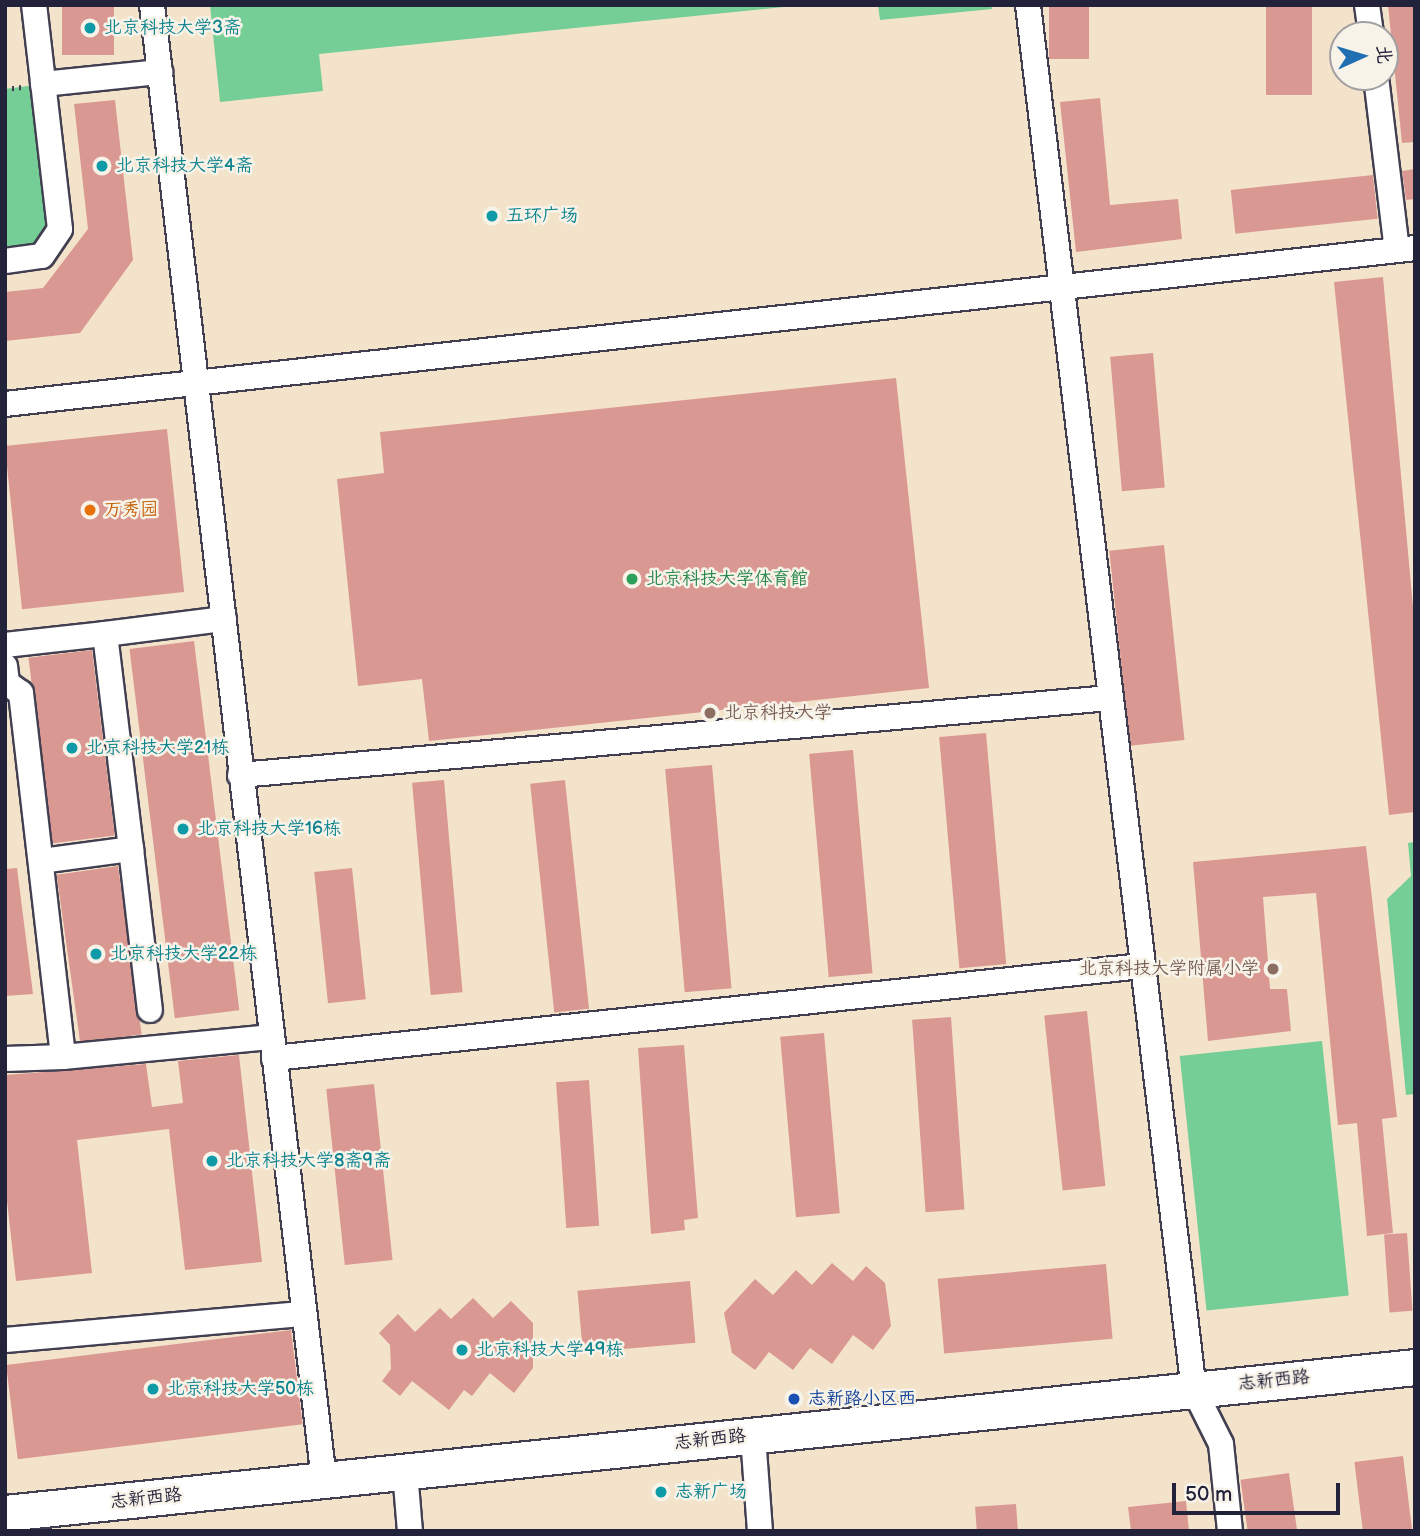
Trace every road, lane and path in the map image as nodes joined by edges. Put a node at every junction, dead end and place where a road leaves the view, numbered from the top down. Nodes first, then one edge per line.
1 (34, 5) edge
2 (152, 5) edge
3 (1028, 5) edge
4 (160, 72) junction
5 (43, 84) junction
6 (1378, 91) edge
7 (1406, 249) edge
8 (5, 261) edge
9 (1060, 289) junction
10 (194, 387) junction
11 (5, 404) edge
12 (224, 619) junction
13 (105, 634) junction
14 (5, 645) edge
15 (6, 677) edge
16 (1110, 698) junction
17 (240, 775) junction
18 (131, 849) junction
19 (41, 861) junction
20 (1142, 966) junction
21 (150, 1010) dead end
22 (273, 1047) junction
23 (63, 1056) junction
24 (5, 1059) edge
25 (304, 1314) junction
26 (5, 1340) edge
27 (1415, 1367) edge
28 (1194, 1390) junction
29 (753, 1436) junction
30 (405, 1472) junction
31 (324, 1481) junction
32 (5, 1513) edge
33 (410, 1531) edge
34 (760, 1531) edge
35 (1230, 1531) edge

1 - 5 street
2 - 4 street
3 - 9 street
4 - 5 street
4 - 10 street
5 - 8 street
6 - 7 street
7 - 9 street
9 - 10 street
9 - 16 street
10 - 11 street
10 - 12 street
12 - 13 street
12 - 17 street
13 - 14 street
13 - 18 street
15 - 19 street
16 - 17 street
16 - 20 street
17 - 22 street
18 - 19 street
18 - 21 street
19 - 23 street
20 - 22 street
20 - 28 street
22 - 23 street
22 - 25 street
23 - 24 street
25 - 26 street
25 - 31 street
27 - 28 street, 志新西路
28 - 29 street, 志新西路
28 - 35 street
29 - 30 street, 志新西路
29 - 34 street
30 - 31 street, 志新西路
30 - 33 street
31 - 32 street, 志新西路

